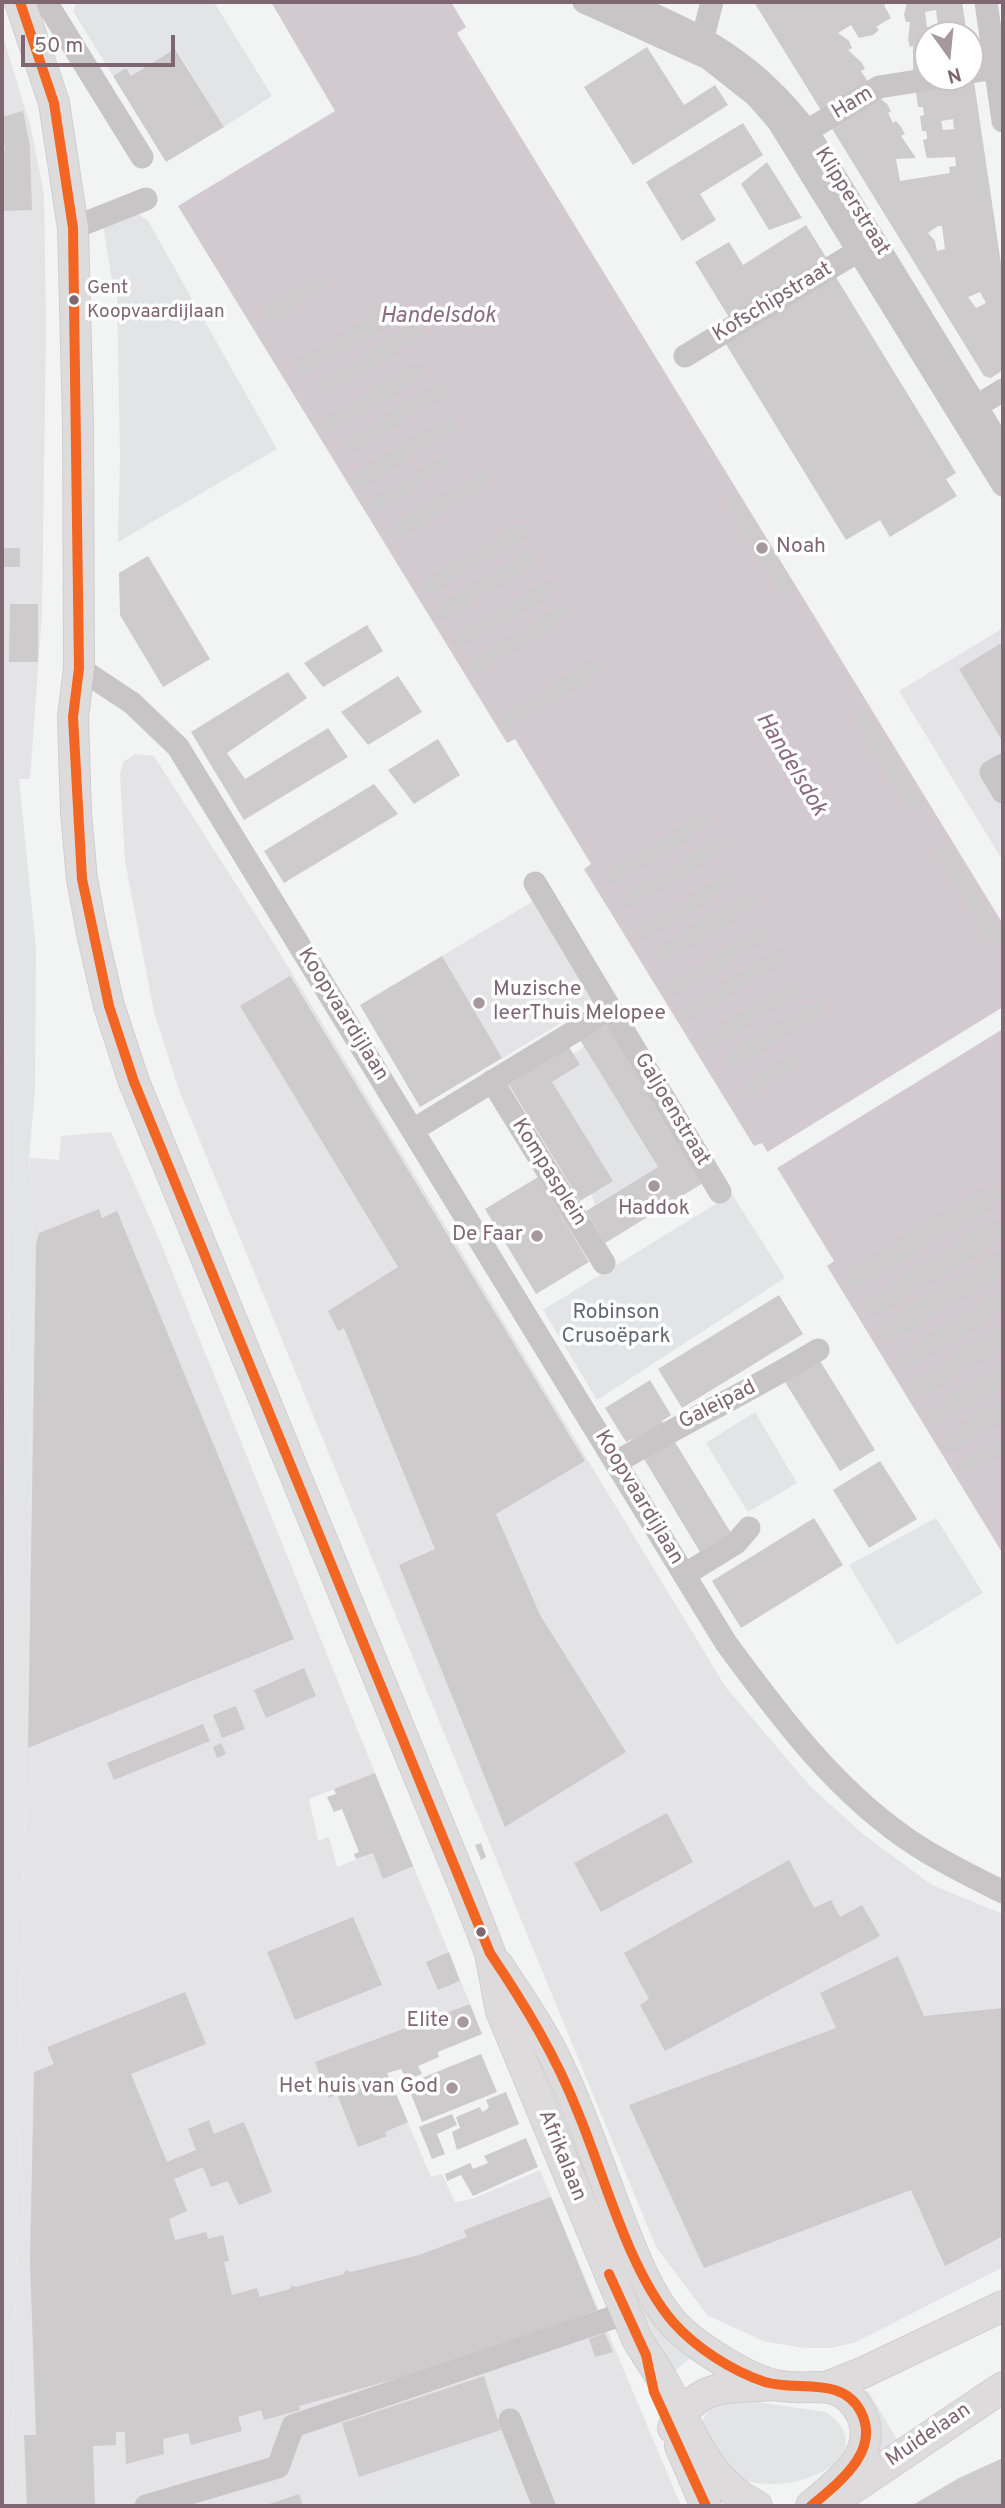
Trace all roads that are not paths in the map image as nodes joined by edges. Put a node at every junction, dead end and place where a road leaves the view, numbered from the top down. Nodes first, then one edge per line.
1 (22, 2) edge
2 (46, 2) edge
3 (584, 2) edge
4 (625, 2) edge
5 (712, 2) edge
6 (986, 2) edge
7 (701, 45) junction
8 (995, 68) junction
9 (984, 70) edge
10 (914, 82) edge
11 (1003, 121) edge
12 (807, 131) junction
13 (142, 157) dead end
14 (146, 200) dead end
15 (73, 228) junction
16 (860, 250) junction
17 (685, 356) dead end
18 (1003, 390) edge
19 (969, 411) junction
20 (1000, 465) edge
21 (79, 668) junction
22 (1003, 765) edge
23 (1003, 792) edge
24 (535, 883) dead end
25 (611, 1009) junction
26 (492, 1082) junction
27 (413, 1130) junction
28 (720, 1192) dead end
29 (604, 1264) dead end
30 (818, 1350) dead end
31 (617, 1462) junction
32 (749, 1528) dead end
33 (684, 1575) junction
34 (1003, 1892) edge
35 (490, 1953) junction
36 (1003, 2306) edge
37 (626, 2313) junction
38 (774, 2385) junction
39 (829, 2386) junction
40 (1003, 2387) edge
41 (510, 2420) dead end
42 (676, 2422) junction
43 (146, 2506) edge
44 (544, 2506) edge
45 (706, 2506) edge
46 (757, 2506) edge
47 (811, 2506) edge
48 (818, 2506) edge

1 - 15 main road
2 - 13 street
3 - 7 street, Klipperstraat
4 - 7 street
5 - 7 street
6 - 8 street
7 - 12 street, Klipperstraat
7 - 16 street, Klipperstraat
8 - 9 street
8 - 11 street
10 - 12 street, Ham
12 - 19 street, Klipperstraat
14 - 15 street
15 - 21 main road
16 - 17 street, Kofschipstraat
16 - 19 street, Klipperstraat
18 - 19 street
19 - 20 street
21 - 27 street, Koopvaardijlaan
21 - 35 main road, Afrikalaan
22 - 23 street
24 - 25 street, Galjoenstraat
25 - 26 street
25 - 28 street, Galjoenstraat
26 - 27 street
26 - 29 street, Kompasplein
27 - 31 street, Koopvaardijlaan
30 - 31 street, Galeipad
31 - 33 street, Koopvaardijlaan
32 - 33 street
33 - 34 street, Koopvaardijlaan
35 - 37 main road, Afrikalaan
35 - 38 main road, Afrikalaan
36 - 39 main road
37 - 42 main road, Afrikalaan
37 - 43 street
38 - 39 main road, Afrikalaan
38 - 42 main road
39 - 47 main road
40 - 48 main road, Muidelaan
41 - 44 street
42 - 45 main road, Afrikalaan
42 - 46 main road, Afrikalaan

